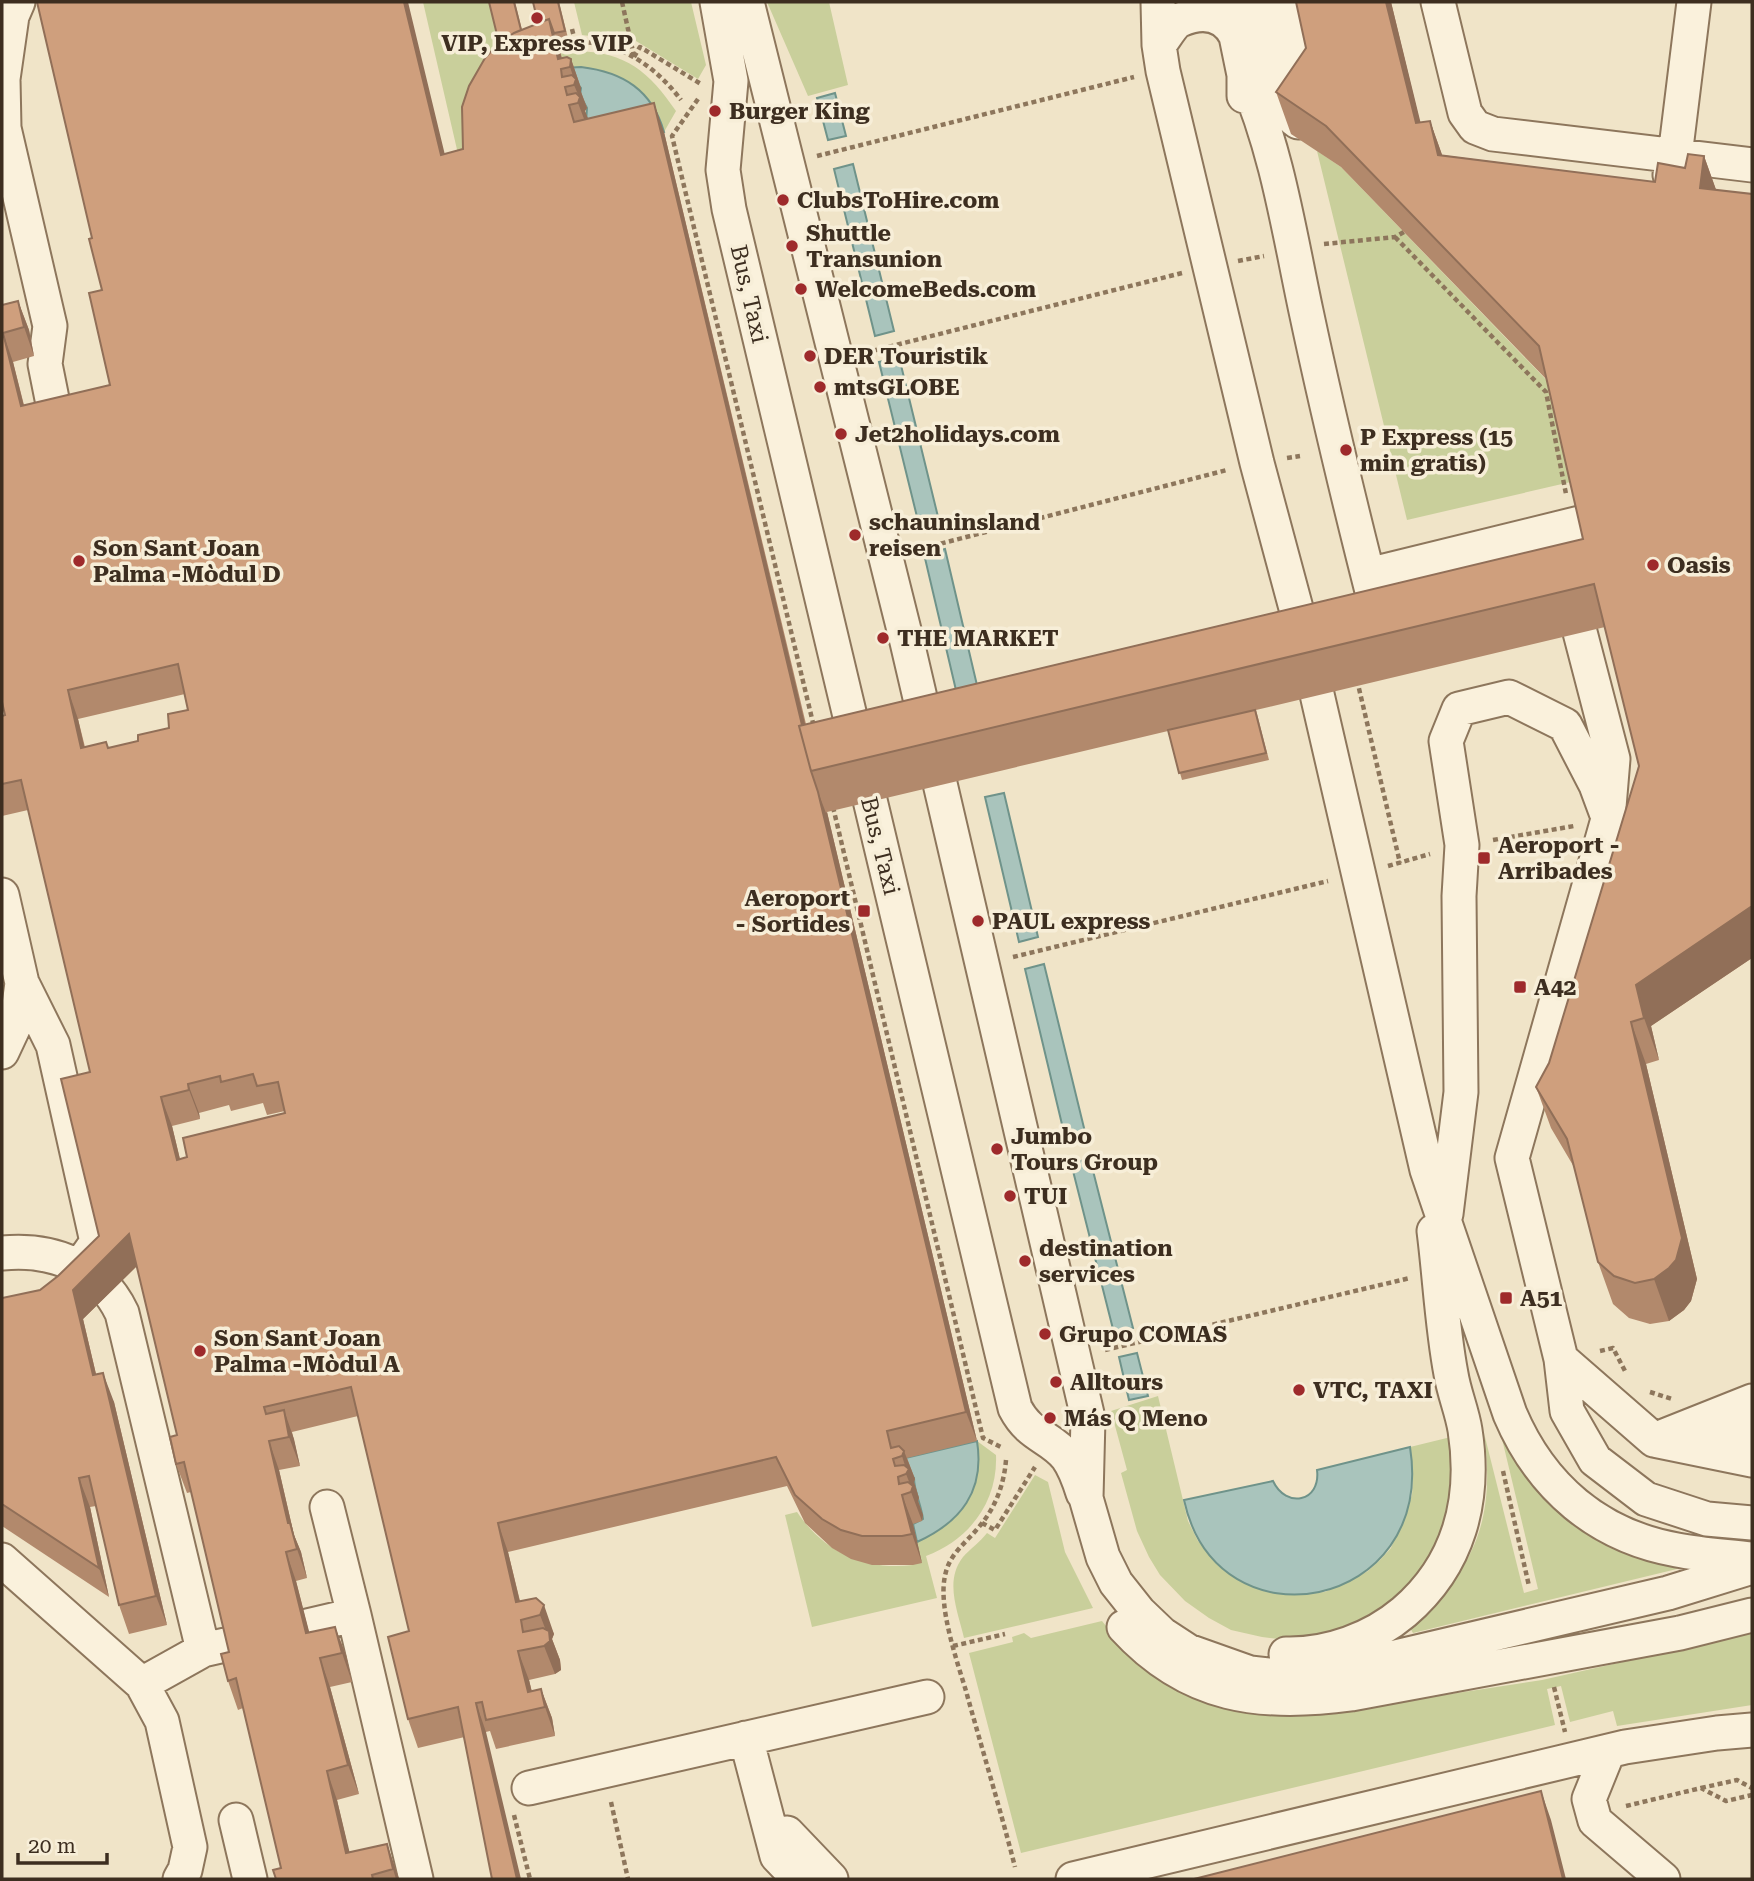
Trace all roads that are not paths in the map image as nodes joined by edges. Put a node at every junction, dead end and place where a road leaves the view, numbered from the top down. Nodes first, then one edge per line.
1 (18, 2) edge
2 (717, 2) edge
3 (747, 2) edge
4 (1133, 2) edge
5 (1158, 2) edge
6 (1229, 2) edge
7 (1255, 2) edge
8 (1269, 2) edge
9 (1282, 2) edge
10 (1438, 2) edge
11 (1694, 2) edge
12 (1715, 2) edge
13 (1236, 36) junction
14 (1161, 58) junction
15 (2, 76) edge
16 (1250, 89) junction
17 (1308, 110) junction
18 (1465, 113) junction
19 (1675, 156) junction
20 (1475, 159) edge
21 (1708, 160) junction
22 (1752, 165) edge
23 (1660, 197) edge
24 (1303, 296) junction
25 (58, 429) edge
26 (1578, 523) edge
27 (1561, 561) edge
28 (1368, 575) junction
29 (1429, 594) edge
30 (1608, 820) junction
31 (2, 895) edge
32 (22, 984) junction
33 (2, 1053) edge
34 (56, 1058) junction
35 (1427, 1170) junction
36 (1445, 1220) junction
37 (2, 1253) edge
38 (79, 1266) junction
39 (1430, 1266) junction
40 (1561, 1359) junction
41 (1752, 1401) edge
42 (1752, 1415) edge
43 (1752, 1427) edge
44 (1752, 1439) edge
45 (1654, 1440) junction
46 (1752, 1450) edge
47 (1752, 1460) edge
48 (1088, 1505) junction
49 (327, 1507) dead end
50 (1752, 1522) edge
51 (1103, 1557) junction
52 (1752, 1559) edge
53 (2, 1560) edge
54 (1752, 1567) edge
55 (354, 1615) junction
56 (1752, 1615) edge
57 (307, 1626) edge
58 (142, 1684) junction
59 (927, 1697) dead end
60 (1752, 1730) edge
61 (746, 1738) junction
62 (1608, 1752) junction
63 (521, 1797) road end
64 (763, 1808) junction
65 (236, 1820) dead end
66 (788, 1868) edge
67 (180, 1879) edge
68 (250, 1879) edge
69 (416, 1879) edge
70 (831, 1879) edge
71 (1073, 1879) edge
72 (1663, 1879) edge

1 - 15 street
2 - 48 street, Bus, Taxi
3 - 48 street
4 - 14 street
5 - 14 street
6 - 13 street
7 - 17 street
8 - 17 street
9 - 17 street
10 - 18 street
11 - 19 street
12 - 21 street
13 - 14 street
13 - 16 street
14 - 35 street
15 - 25 street
16 - 24 street
16 - 24 street
18 - 19 street
18 - 20 street
19 - 21 street
19 - 23 street
21 - 22 street
24 - 28 street
26 - 28 street
27 - 30 street
28 - 29 street
30 - 36 street
30 - 40 street
31 - 32 street
32 - 33 street
32 - 34 street
33 - 34 street
34 - 38 street
35 - 36 street
35 - 39 street
36 - 39 street
36 - 52 street
37 - 38 street
38 - 58 street
39 - 51 street
40 - 45 street
40 - 50 street
41 - 45 street
42 - 45 street
43 - 45 street
44 - 45 street
45 - 46 street
45 - 47 street
48 - 51 street
48 - 56 street
49 - 55 street
51 - 54 street
53 - 58 street
55 - 57 street
55 - 69 street
58 - 67 street
59 - 61 street
60 - 62 street
61 - 63 street
61 - 64 street
62 - 71 street
62 - 72 street
64 - 66 street
64 - 70 street
65 - 68 street

